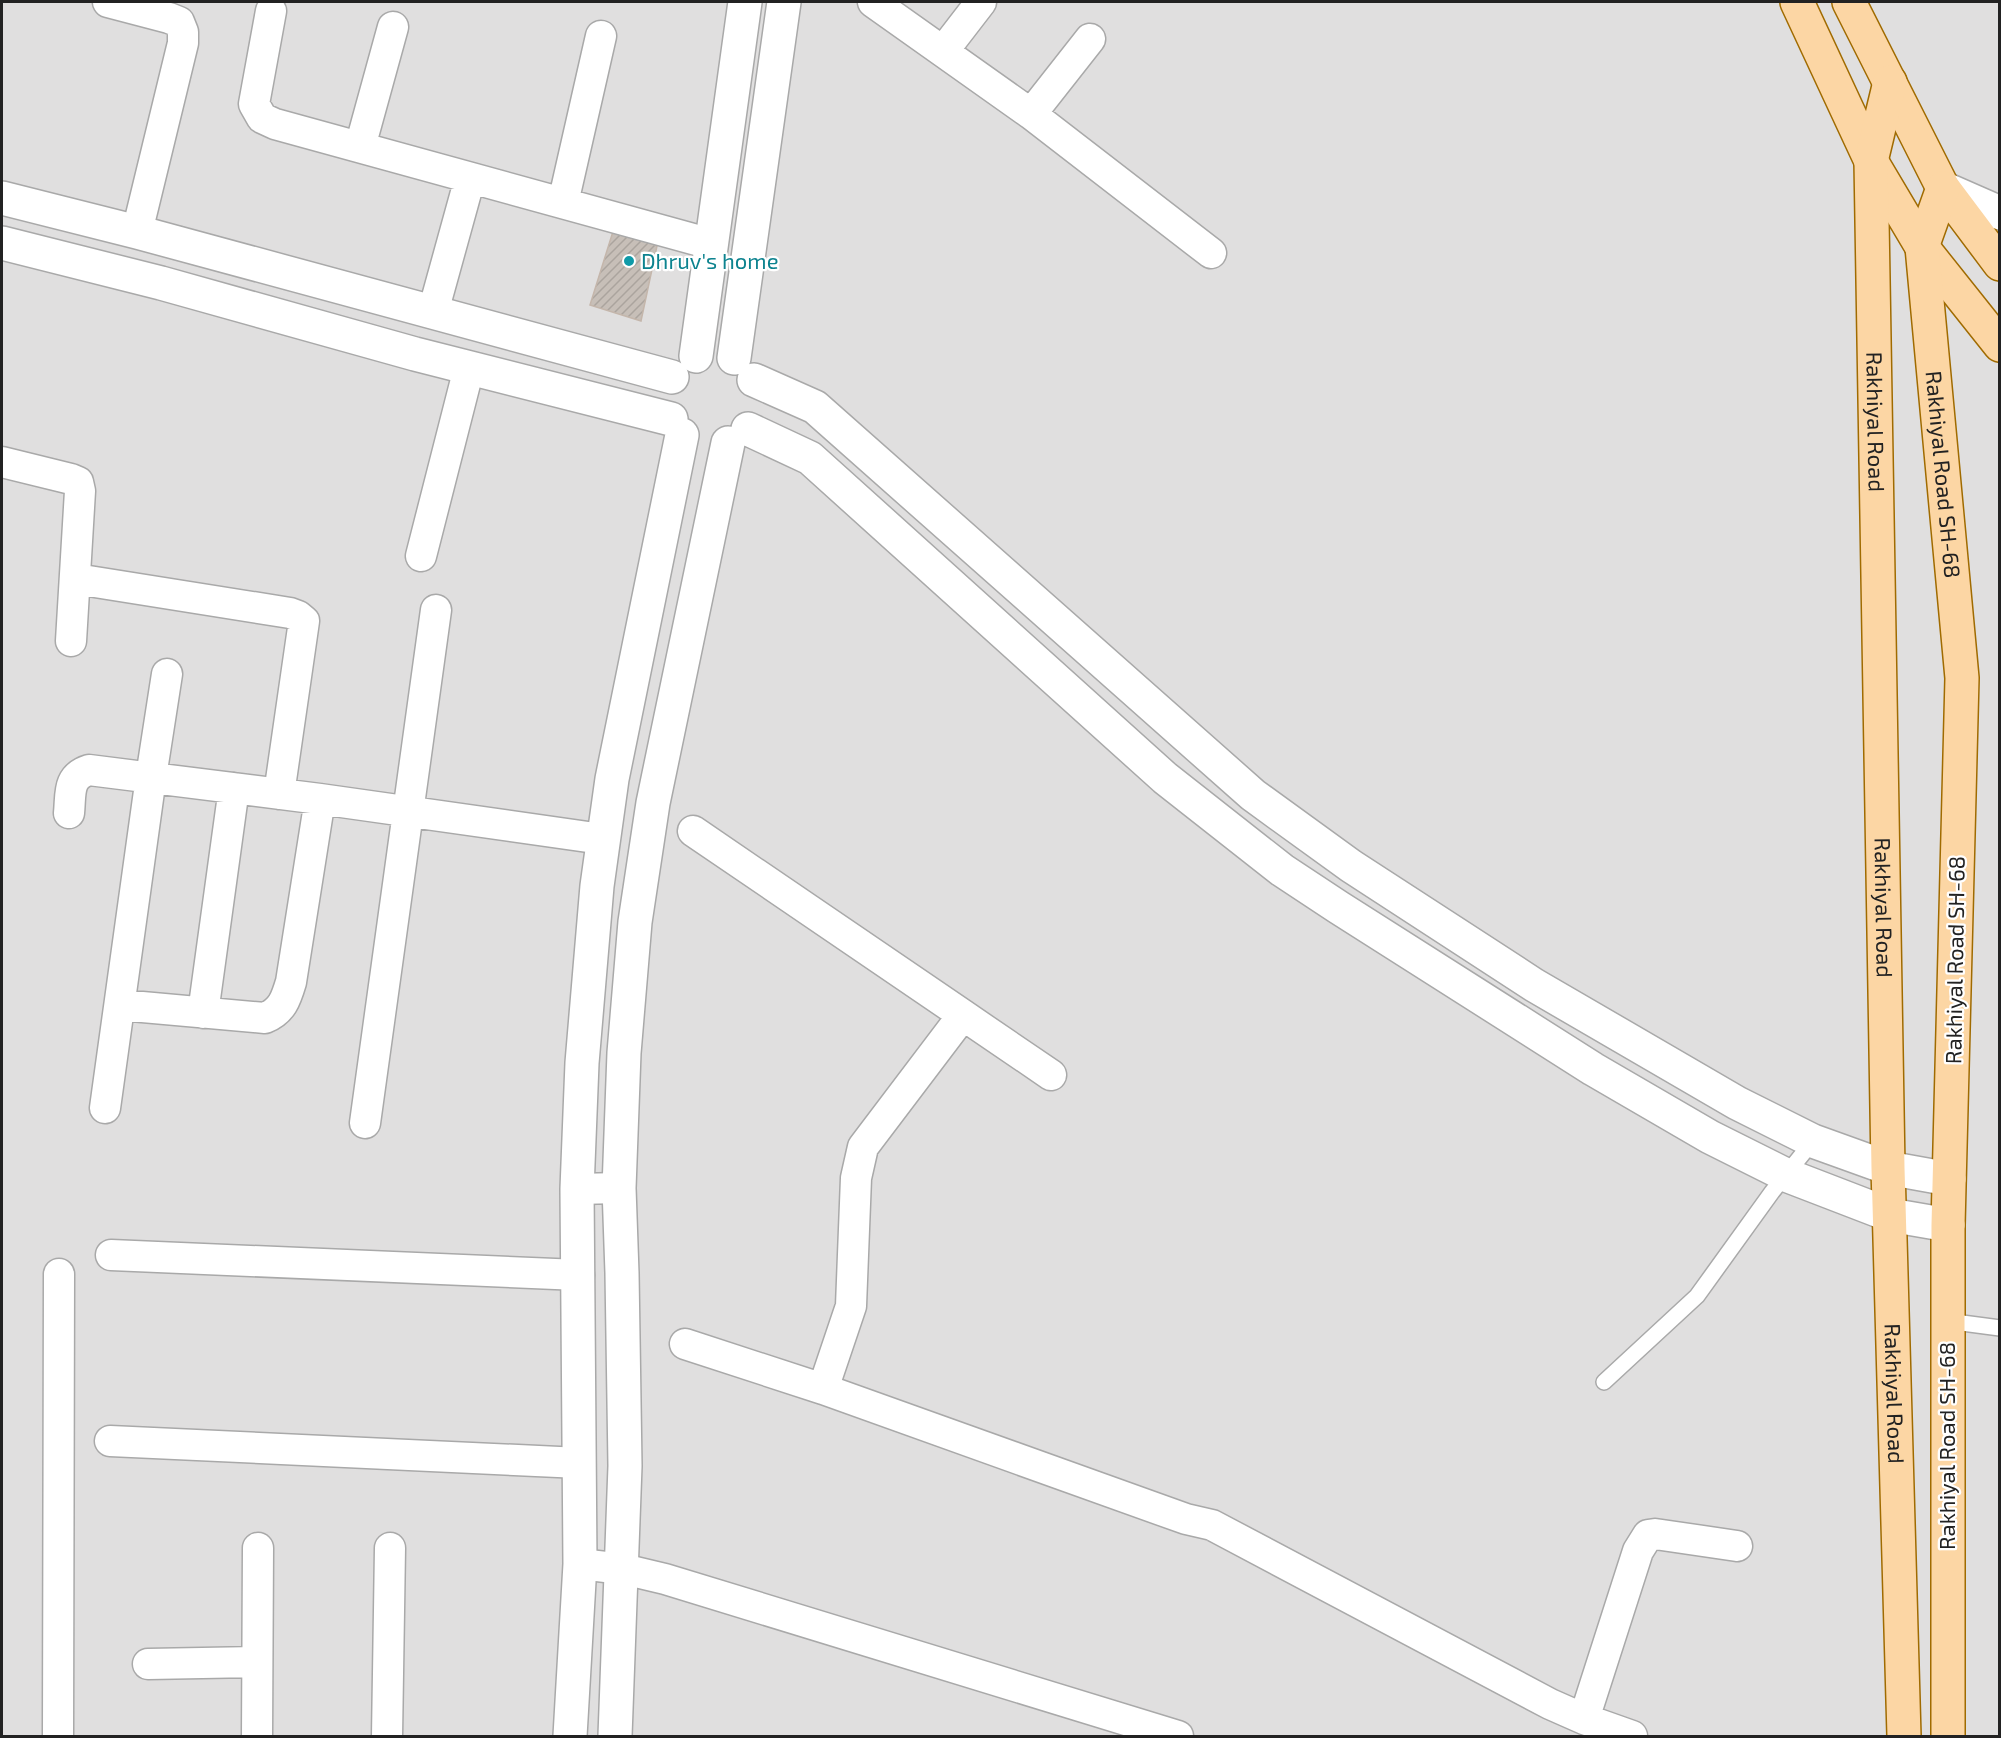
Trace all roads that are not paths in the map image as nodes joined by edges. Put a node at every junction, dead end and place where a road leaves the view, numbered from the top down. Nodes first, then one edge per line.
1 (108, 2) edge
2 (745, 2) edge
3 (784, 2) edge
4 (873, 2) edge
5 (981, 2) edge
6 (1797, 2) edge
7 (1849, 2) edge
8 (271, 11) dead end
9 (393, 27) dead end
10 (601, 36) dead end
11 (1090, 39) dead end
12 (944, 50) junction
13 (1890, 82) junction
14 (1030, 114) junction
15 (360, 147) junction
16 (1870, 161) junction
17 (470, 178) junction
18 (1943, 188) junction
19 (2, 198) edge
20 (563, 203) junction
21 (2000, 213) edge
22 (137, 232) junction
23 (2, 243) edge
24 (711, 244) junction
25 (1922, 247) junction
26 (1211, 253) dead end
27 (2000, 264) edge
28 (433, 312) junction
29 (2000, 345) edge
30 (696, 356) junction
31 (469, 368) junction
32 (744, 369) junction
33 (672, 377) junction
34 (676, 427) junction
35 (738, 436) junction
36 (2, 462) edge
37 (421, 556) dead end
38 (76, 579) junction
39 (436, 610) dead end
40 (71, 641) dead end
41 (167, 674) dead end
42 (151, 777) junction
43 (234, 788) junction
44 (279, 794) junction
45 (320, 799) junction
46 (408, 812) junction
47 (69, 813) dead end
48 (693, 831) dead end
49 (602, 839) junction
50 (120, 1005) junction
51 (203, 1013) junction
52 (963, 1015) junction
53 (1051, 1075) dead end
54 (105, 1108) dead end
55 (365, 1123) dead end
56 (1814, 1141) junction
57 (1888, 1168) junction
58 (1786, 1175) junction
59 (1949, 1179) junction
60 (619, 1188) junction
61 (577, 1189) junction
62 (1890, 1215) junction
63 (1948, 1225) junction
64 (111, 1255) dead end
65 (59, 1274) dead end
66 (579, 1275) junction
67 (1947, 1321) junction
68 (2000, 1328) edge
69 (685, 1344) dead end
70 (1604, 1383) dead end
71 (823, 1389) junction
72 (110, 1441) dead end
73 (580, 1463) junction
74 (1737, 1546) dead end
75 (258, 1548) dead end
76 (390, 1548) dead end
77 (580, 1564) junction
78 (623, 1569) junction
79 (257, 1662) junction
80 (148, 1664) dead end
81 (1584, 1719) junction
82 (58, 1737) edge
83 (257, 1737) edge
84 (387, 1737) edge
85 (570, 1737) edge
86 (615, 1737) edge
87 (1178, 1737) edge
88 (1632, 1737) edge
89 (1904, 1737) edge
90 (1948, 1737) edge

1 - 22 street
2 - 24 street
3 - 32 street
4 - 12 street
5 - 12 street
6 - 16 main road
7 - 13 main road
8 - 15 street
9 - 15 street
10 - 20 street
11 - 14 street
12 - 14 street
13 - 16 main road, Rakhiyal Road
13 - 18 main road
14 - 26 street
15 - 17 street
16 - 25 main road
16 - 57 main road, Rakhiyal Road
17 - 20 street
17 - 28 street
18 - 21 street
18 - 25 main road, Rakhiyal Road SH-68
18 - 27 main road
19 - 22 street
20 - 24 street
22 - 28 street
23 - 31 street
24 - 30 street
25 - 29 main road
25 - 59 main road, Rakhiyal Road SH-68
28 - 33 street
30 - 32 street
30 - 33 street
31 - 34 street
31 - 37 street
32 - 35 street
32 - 56 street
33 - 34 street
34 - 35 street
34 - 49 street
35 - 58 street
35 - 60 street
36 - 38 street
38 - 40 street
38 - 44 street
39 - 46 street
41 - 42 street
42 - 43 street
42 - 47 street
42 - 50 street
43 - 44 street
43 - 51 street
44 - 45 street
45 - 46 street
45 - 51 street
46 - 49 street
46 - 55 street
48 - 52 street
49 - 61 street
50 - 51 street
50 - 54 street
52 - 53 street
52 - 71 street
56 - 57 street
56 - 58 lane
57 - 59 street
57 - 62 main road, Rakhiyal Road
58 - 62 street
58 - 70 lane
59 - 63 main road, Rakhiyal Road SH-68
60 - 61 street
60 - 78 street
61 - 66 street
62 - 63 street
62 - 89 main road, Rakhiyal Road
63 - 67 main road, Rakhiyal Road SH-68
64 - 66 street
65 - 82 street
66 - 73 street
67 - 68 lane
67 - 90 main road, Rakhiyal Road SH-68
69 - 71 street
71 - 81 street
72 - 73 street
73 - 77 street
74 - 81 street
75 - 79 street
76 - 84 street
77 - 78 street
77 - 85 street
78 - 86 street
78 - 87 street
79 - 80 street
79 - 83 street
81 - 88 street

